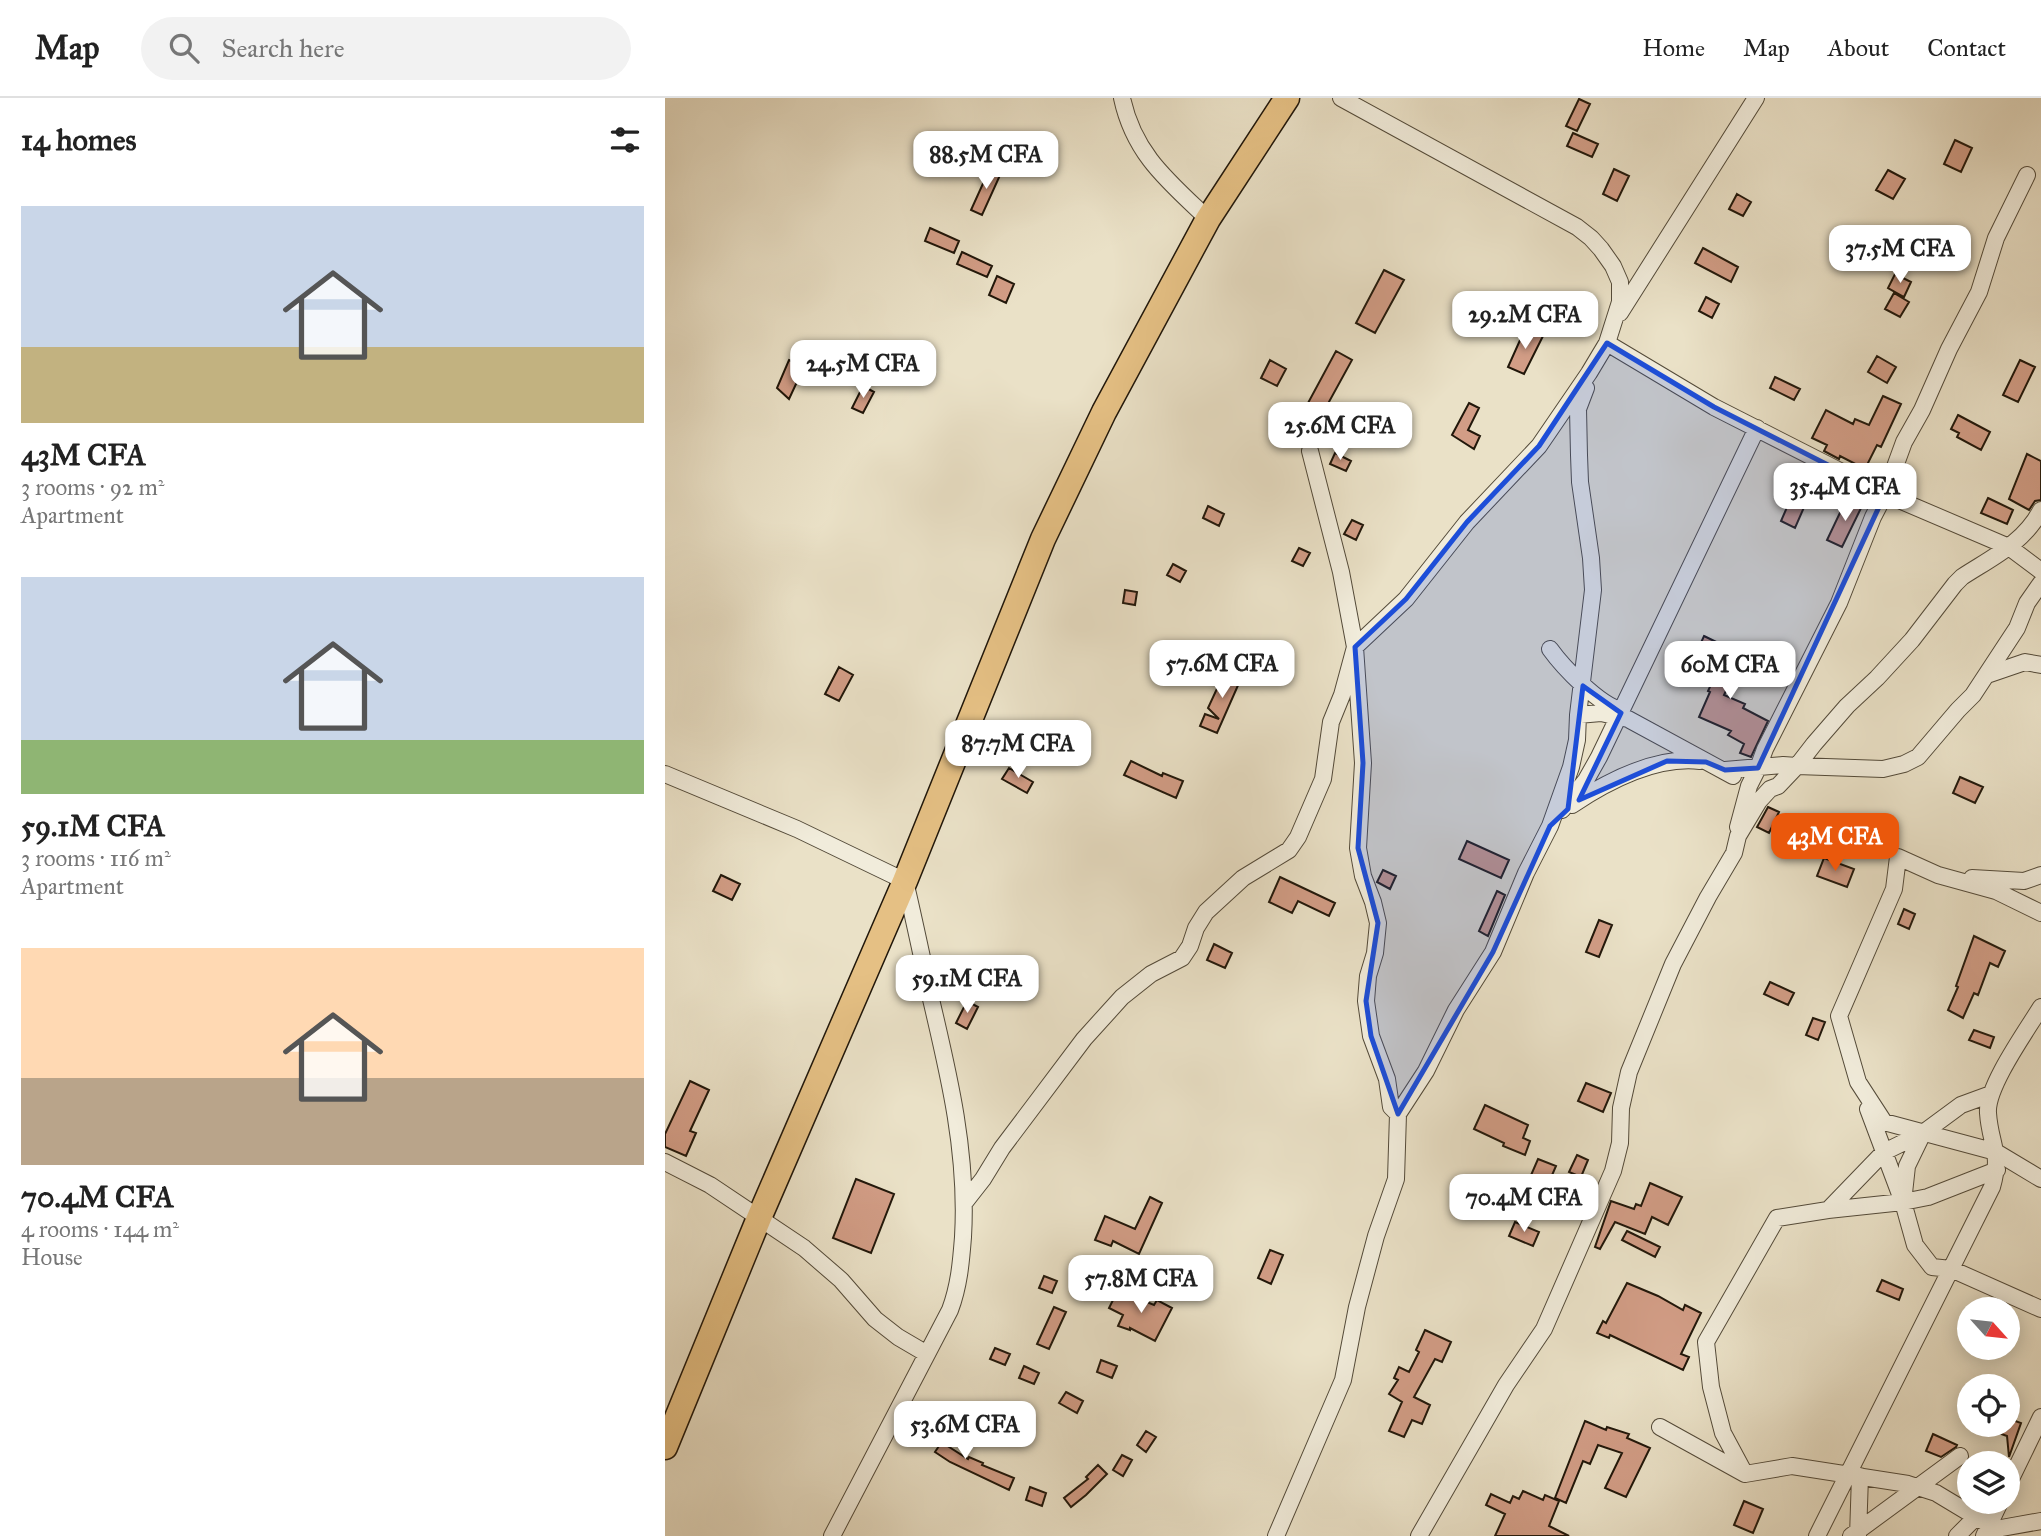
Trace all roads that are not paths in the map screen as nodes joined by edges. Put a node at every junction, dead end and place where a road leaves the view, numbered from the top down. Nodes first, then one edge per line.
1 (1122, 98) edge
2 (1287, 98) edge
3 (1341, 98) edge
4 (1756, 98) edge
5 (2027, 175) dead end
6 (1208, 219) junction
7 (1615, 321) junction
8 (1607, 342) junction
9 (1589, 373) junction
10 (1757, 428) junction
11 (1310, 452) dead end
12 (1885, 494) junction
13 (2041, 510) edge
14 (2009, 547) junction
15 (2041, 571) edge
16 (2041, 583) edge
17 (1355, 647) junction
18 (1550, 649) dead end
19 (2041, 665) edge
20 (1987, 675) junction
21 (1582, 682) junction
22 (1620, 713) junction
23 (1578, 715) junction
24 (1706, 762) junction
25 (1797, 766) junction
26 (1758, 768) junction
27 (1725, 770) junction
28 (665, 774) edge
29 (1749, 786) junction
30 (1770, 789) junction
31 (1550, 826) junction
32 (1738, 836) junction
33 (1938, 875) junction
34 (2041, 875) edge
35 (905, 881) junction
36 (2041, 913) edge
37 (2041, 1007) edge
38 (2035, 1025) edge
39 (1859, 1082) junction
40 (1991, 1094) junction
41 (1398, 1114) junction
42 (1923, 1133) junction
43 (1884, 1152) junction
44 (1996, 1152) junction
45 (665, 1162) edge
46 (1997, 1170) junction
47 (2041, 1179) edge
48 (965, 1202) junction
49 (1903, 1202) junction
50 (1828, 1210) junction
51 (759, 1218) junction
52 (1951, 1269) junction
53 (2041, 1309) edge
54 (926, 1354) junction
55 (2041, 1417) edge
56 (1660, 1427) dead end
57 (665, 1447) edge
58 (1957, 1458) edge
59 (2020, 1460) edge
60 (1745, 1474) junction
61 (1854, 1475) junction
62 (1919, 1487) junction
63 (2041, 1521) edge
64 (1983, 1526) edge
65 (1856, 1534) edge
66 (832, 1536) edge
67 (1276, 1536) edge
68 (1419, 1536) edge
69 (1817, 1536) edge
70 (1957, 1536) edge

1 - 6 street
2 - 6 main road
3 - 7 street
4 - 7 street
5 - 12 street
6 - 35 main road
7 - 8 street
8 - 9 street
8 - 10 street
9 - 17 street
9 - 21 street
10 - 12 street
10 - 22 street
11 - 17 street
12 - 14 street
12 - 26 street
13 - 14 street
14 - 15 street
14 - 25 street
16 - 20 street
17 - 41 street
17 - 48 street
18 - 21 street
19 - 20 street
20 - 25 street
21 - 22 street
21 - 23 street
22 - 23 street
22 - 24 street
22 - 31 street
23 - 31 street
24 - 27 street
24 - 31 street
25 - 26 street
25 - 30 street
26 - 27 street
26 - 29 street
27 - 29 street
28 - 35 street
29 - 30 street
29 - 32 street
30 - 32 street
31 - 41 street
32 - 68 street
33 - 34 street
33 - 36 street
33 - 39 street
35 - 48 street
35 - 51 main road
37 - 38 street
38 - 40 street
39 - 42 street
39 - 43 street
40 - 42 street
40 - 44 street
41 - 67 street
42 - 43 street
42 - 44 street
42 - 49 street
43 - 49 street
43 - 50 street
44 - 46 street
44 - 47 street
45 - 51 street
46 - 49 street
46 - 52 street
48 - 54 street
49 - 50 street
49 - 52 street
50 - 60 street
51 - 54 street
51 - 57 main road
52 - 53 street
52 - 61 street
54 - 66 street
55 - 59 street
56 - 60 street
58 - 62 street
60 - 61 street
61 - 62 street
61 - 65 street
61 - 69 street
62 - 64 street
62 - 65 street
63 - 64 street
64 - 70 street

